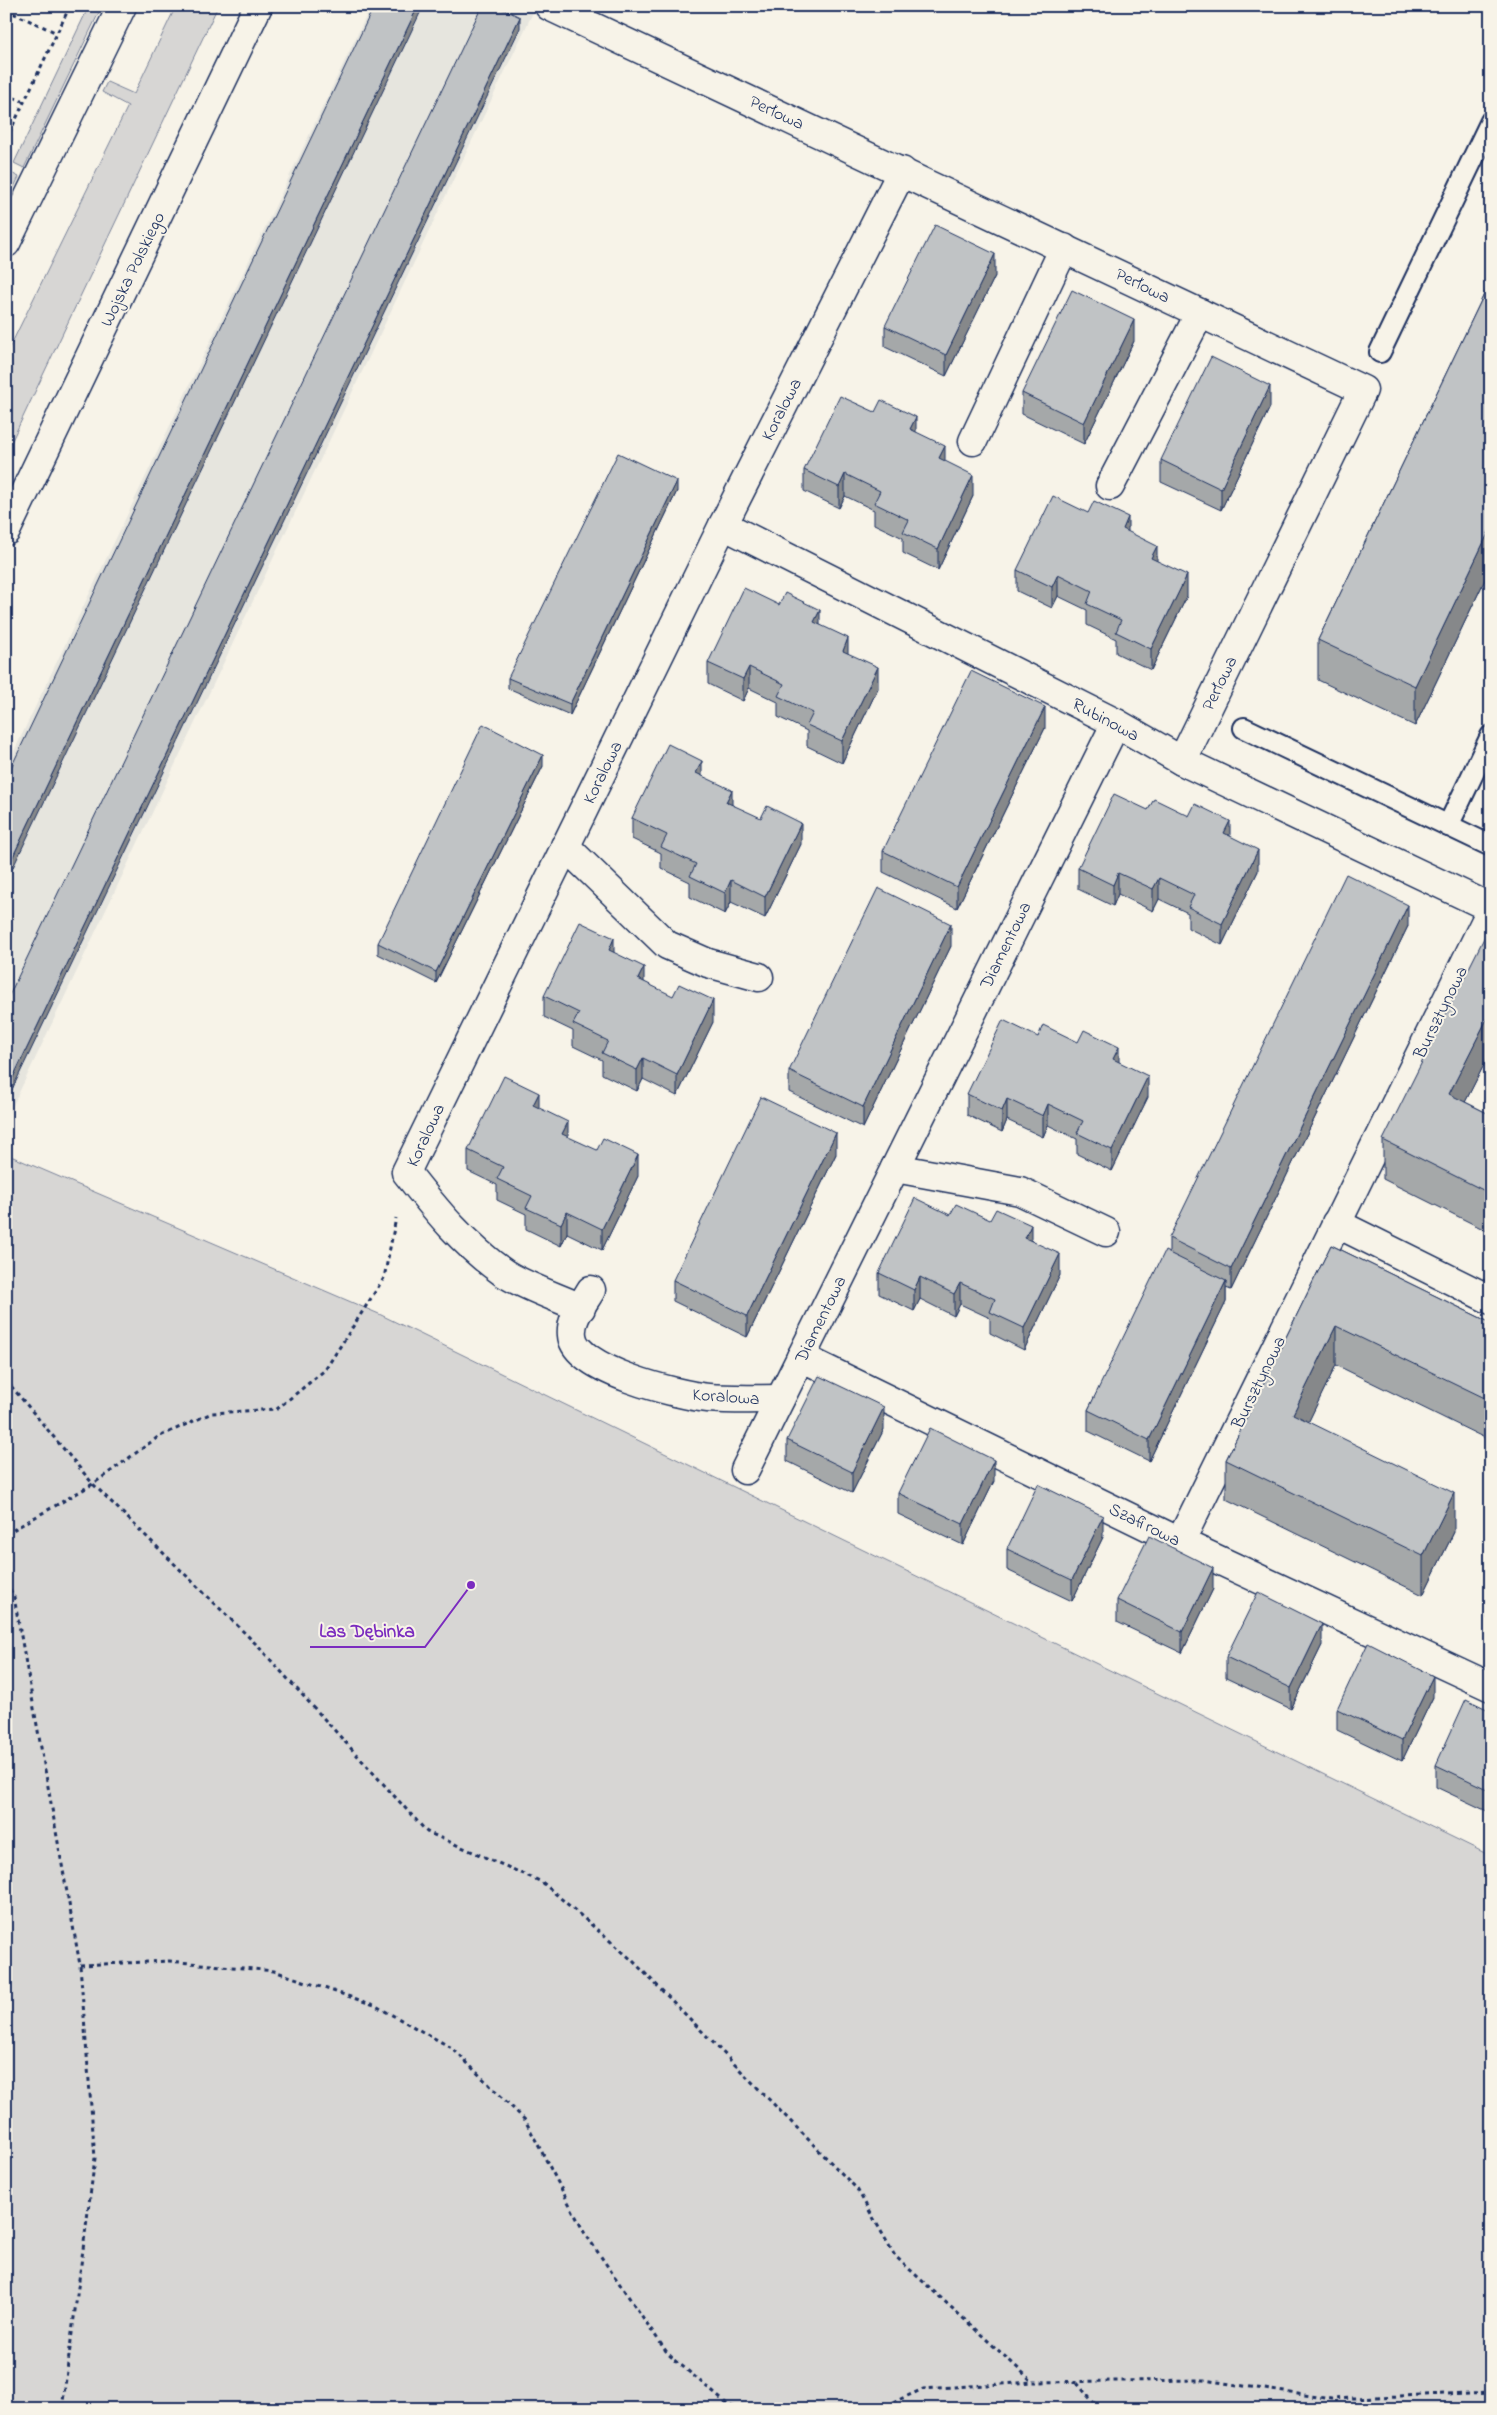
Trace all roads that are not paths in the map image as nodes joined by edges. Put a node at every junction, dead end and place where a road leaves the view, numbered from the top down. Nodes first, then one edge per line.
1 (122, 6) edge
2 (258, 6) edge
3 (549, 6) edge
4 (1491, 121) edge
5 (902, 171) junction
6 (6, 243) edge
7 (1064, 248) junction
8 (1200, 313) junction
9 (1380, 352) dead end
10 (973, 441) dead end
11 (1110, 486) dead end
12 (723, 525) junction
13 (6, 531) edge
14 (1116, 723) junction
15 (1244, 728) dead end
16 (1491, 736) edge
17 (1182, 761) junction
18 (1448, 826) junction
19 (565, 846) junction
20 (1491, 846) edge
21 (1491, 909) edge
22 (759, 977) dead end
23 (894, 1168) junction
24 (1336, 1222) junction
25 (1106, 1232) dead end
26 (1491, 1300) edge
27 (801, 1357) junction
28 (780, 1399) junction
29 (745, 1470) dead end
30 (1180, 1542) junction
31 (1491, 1687) edge

1 - 6 street
2 - 13 street, Wojska Polskiego
3 - 5 street, Perłowa
4 - 9 lane
5 - 7 street, Perłowa
5 - 12 street, Koralowa
7 - 8 street, Perłowa
7 - 10 street
8 - 11 street
8 - 17 street, Perłowa
12 - 14 street, Rubinowa
12 - 19 street, Koralowa
14 - 17 street, Rubinowa
14 - 23 street, Diamentowa
15 - 18 lane
16 - 18 lane
17 - 21 street, Rubinowa
18 - 20 lane
19 - 22 street
19 - 28 street, Koralowa
21 - 24 street, Bursztynowa
23 - 25 street
23 - 27 street, Diamentowa
24 - 26 street
24 - 30 street, Bursztynowa
27 - 28 street, Diamentowa
27 - 30 street, Szafirowa
28 - 29 street, Diamentowa
30 - 31 street, Szafirowa

